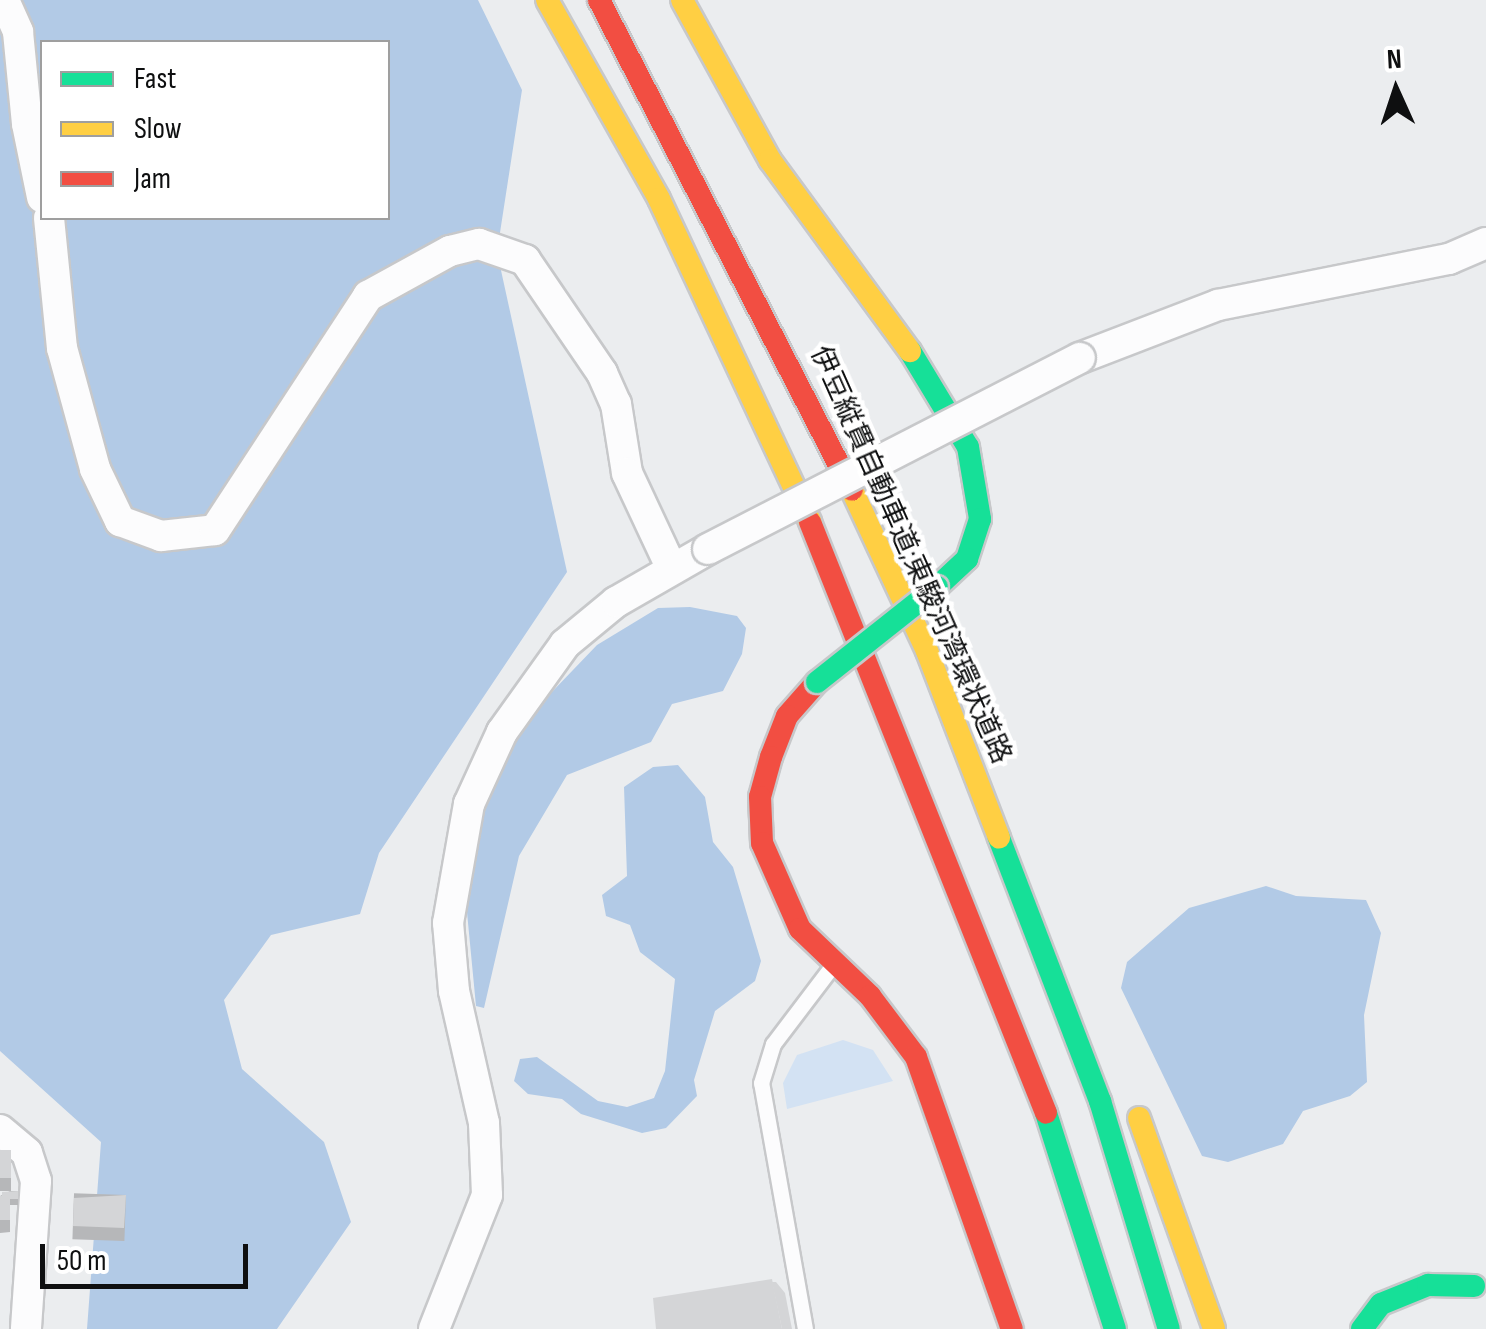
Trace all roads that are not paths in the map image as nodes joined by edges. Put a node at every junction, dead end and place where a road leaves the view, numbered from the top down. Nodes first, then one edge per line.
1 (4, 0) edge
2 (547, 0) edge
3 (600, 0) edge
4 (682, 0) edge
5 (40, 182) edge
6 (50, 220) edge
7 (1486, 243) edge
8 (672, 569) junction
9 (926, 651) junction
10 (938, 828) junction
11 (1065, 938) dead end
12 (834, 963) junction
13 (1130, 1096) dead end
14 (1018, 1110) dead end
15 (0, 1130) edge
16 (1480, 1288) edge
17 (26, 1329) edge
18 (434, 1329) edge
19 (805, 1329) edge
20 (1012, 1329) edge
21 (1115, 1329) edge
22 (1169, 1329) edge
23 (1214, 1329) edge
24 (1362, 1329) edge

1 - 5 street
2 - 10 main road
3 - 9 main road, 伊豆縦貫自動車道;東駿河湾環状道路
4 - 12 main road, bridge
6 - 8 street
7 - 8 street, bridge
8 - 18 street
9 - 11 main road
9 - 22 main road, 伊豆縦貫自動車道;東駿河湾環状道路
10 - 14 main road
10 - 21 main road
12 - 19 lane
12 - 20 main road
13 - 23 main road
15 - 17 street
16 - 24 main road

